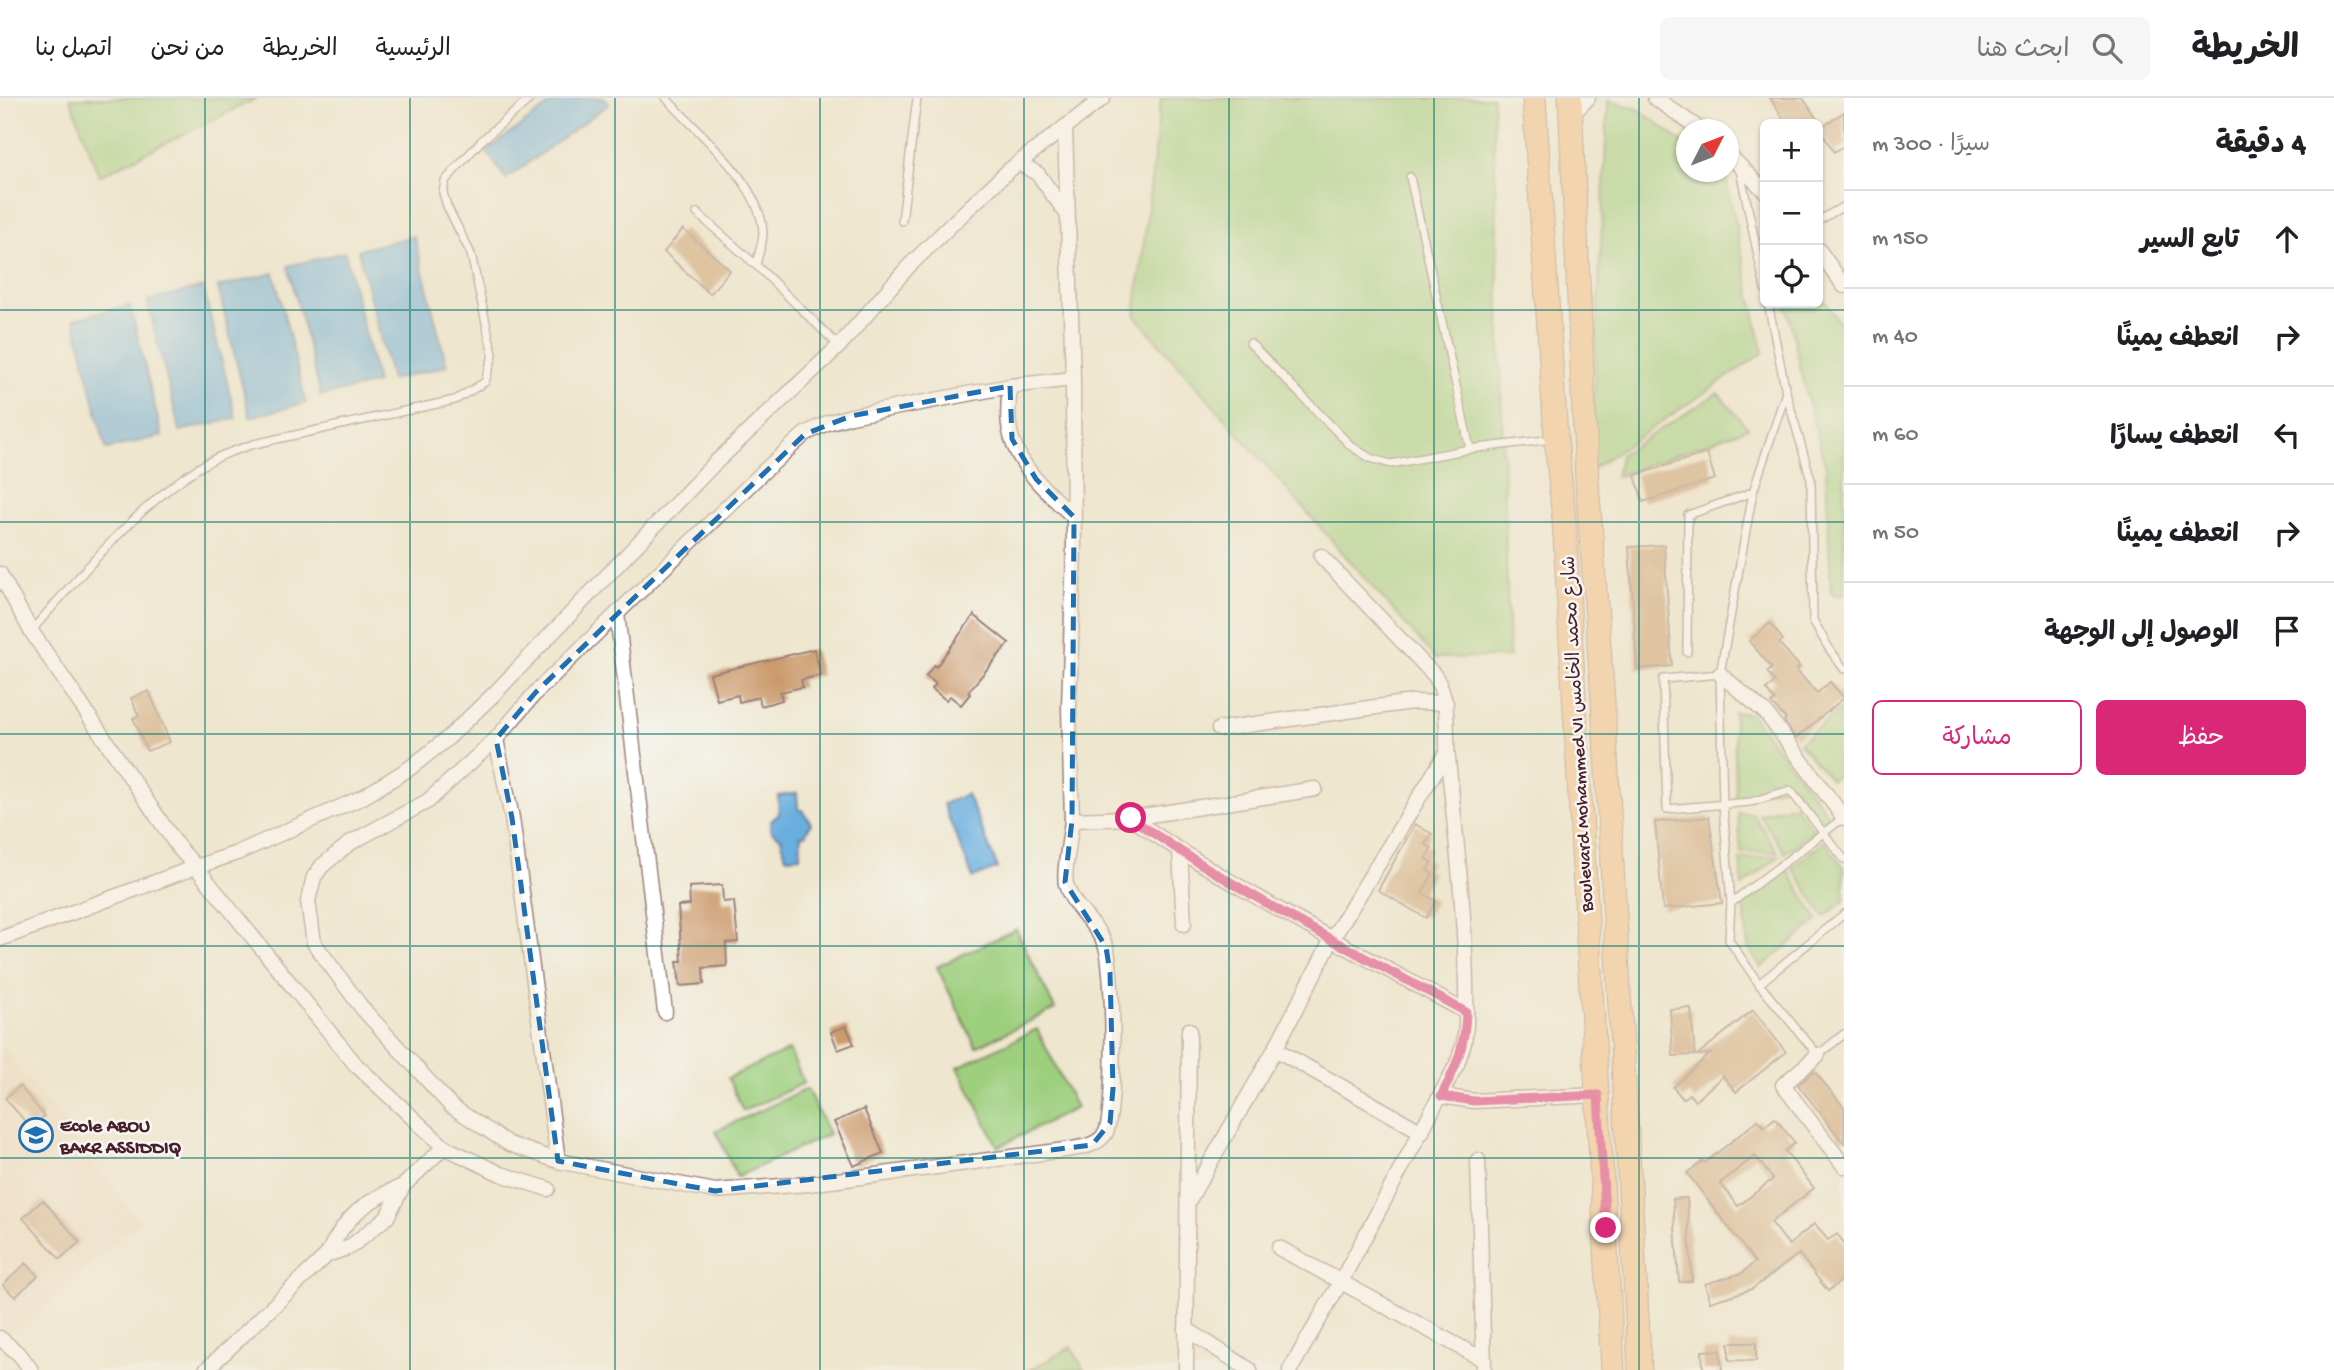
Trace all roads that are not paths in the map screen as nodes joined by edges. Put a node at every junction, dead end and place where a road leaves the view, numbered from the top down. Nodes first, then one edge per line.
1 (531, 98) edge
2 (666, 98) edge
3 (917, 98) edge
4 (1102, 98) edge
5 (1534, 98) edge
6 (1588, 98) edge
7 (1656, 98) edge
8 (1571, 107) edge
9 (1686, 119) edge
10 (1065, 127) junction
11 (1019, 163) junction
12 (1739, 165) edge
13 (1410, 177) dead end
14 (1739, 182) edge
15 (1760, 186) edge
16 (1844, 206) edge
17 (697, 213) dead end
18 (1067, 214) junction
19 (1823, 218) edge
20 (902, 221) dead end
21 (1760, 249) edge
22 (1757, 250) junction
23 (1823, 255) edge
24 (756, 265) junction
25 (1760, 265) edge
26 (1844, 286) edge
27 (1769, 308) edge
28 (1250, 343) dead end
29 (839, 346) junction
30 (1073, 379) junction
31 (1010, 386) junction
32 (1786, 392) junction
33 (1556, 438) junction
34 (1470, 449) junction
35 (1753, 492) junction
36 (1074, 517) junction
37 (1321, 556) dead end
38 (0, 574) edge
39 (617, 614) junction
40 (31, 631) junction
41 (1686, 652) dead end
42 (1844, 669) edge
43 (1720, 674) junction
44 (1446, 703) junction
45 (1219, 729) dead end
46 (496, 739) junction
47 (1447, 751) junction
48 (1315, 789) dead end
49 (1723, 805) junction
50 (1131, 818) junction
51 (1844, 818) edge
52 (1072, 820) junction
53 (1823, 834) junction
54 (1180, 852) junction
55 (1844, 859) edge
56 (196, 867) junction
57 (1731, 903) junction
58 (1844, 914) edge
59 (1184, 924) dead end
60 (0, 939) edge
61 (1332, 939) junction
62 (1759, 984) junction
63 (665, 1012) dead end
64 (1466, 1012) junction
65 (1189, 1030) dead end
66 (1844, 1034) edge
67 (1275, 1049) junction
68 (1818, 1055) junction
69 (1598, 1095) junction
70 (1441, 1096) junction
71 (1422, 1132) junction
72 (444, 1147) junction
73 (1478, 1160) dead end
74 (558, 1161) junction
75 (1844, 1166) edge
76 (403, 1186) junction
77 (548, 1189) dead end
78 (1189, 1200) junction
79 (1279, 1248) dead end
80 (327, 1255) junction
81 (1340, 1283) junction
82 (1186, 1329) junction
83 (0, 1338) edge
84 (1484, 1365) edge
85 (31, 1370) edge
86 (206, 1370) edge
87 (1186, 1370) edge
88 (1250, 1370) edge
89 (1290, 1370) edge
90 (1613, 1370) edge
91 (1640, 1370) edge

1 - 40 lane
2 - 24 lane
3 - 20 lane
4 - 10 street
5 - 33 main road, Boulevard Mohammed VI شارع محمد الخامس
6 - 8 street
7 - 9 street
8 - 91 main road, Boulevard Mohammed VI شارع محمد الخامس
10 - 11 street
10 - 18 street
11 - 18 street
11 - 29 street
12 - 15 street
13 - 34 lane
14 - 22 lane
16 - 19 lane
17 - 24 lane
18 - 30 street
21 - 22 lane
22 - 25 lane
23 - 26 street
24 - 29 lane
27 - 32 lane
28 - 34 lane
29 - 56 street
30 - 31 street
30 - 36 street
31 - 36 street
31 - 39 street
32 - 35 lane
32 - 42 lane
33 - 34 lane
33 - 69 main road, Boulevard Mohammed VI شارع محمد الخامس
35 - 41 lane
35 - 43 lane
36 - 52 street
37 - 44 street
38 - 40 street
39 - 46 street
39 - 63 street
40 - 56 street
43 - 49 lane
43 - 49 lane
43 - 51 street
44 - 45 street
44 - 47 street
46 - 74 street
46 - 74 street
47 - 61 street
47 - 64 street
48 - 50 street
49 - 53 lane
49 - 57 lane
50 - 52 street
50 - 54 street
51 - 53 lane
52 - 74 street
53 - 55 lane
53 - 57 lane
54 - 59 street
54 - 61 street
56 - 60 street
56 - 72 street
57 - 62 lane
58 - 62 lane
61 - 64 street
61 - 67 street
62 - 68 lane
64 - 70 street
65 - 78 street
66 - 68 lane
67 - 71 street
67 - 78 street
68 - 75 street
69 - 70 street
69 - 90 main road, Boulevard Mohammed VI شارع محمد الخامس
70 - 71 street
71 - 81 street
72 - 76 street
72 - 77 street
73 - 84 street
76 - 80 street
76 - 80 street
78 - 82 street
79 - 81 street
80 - 86 street
81 - 84 street
81 - 89 street
82 - 87 street
82 - 88 street
83 - 85 street

